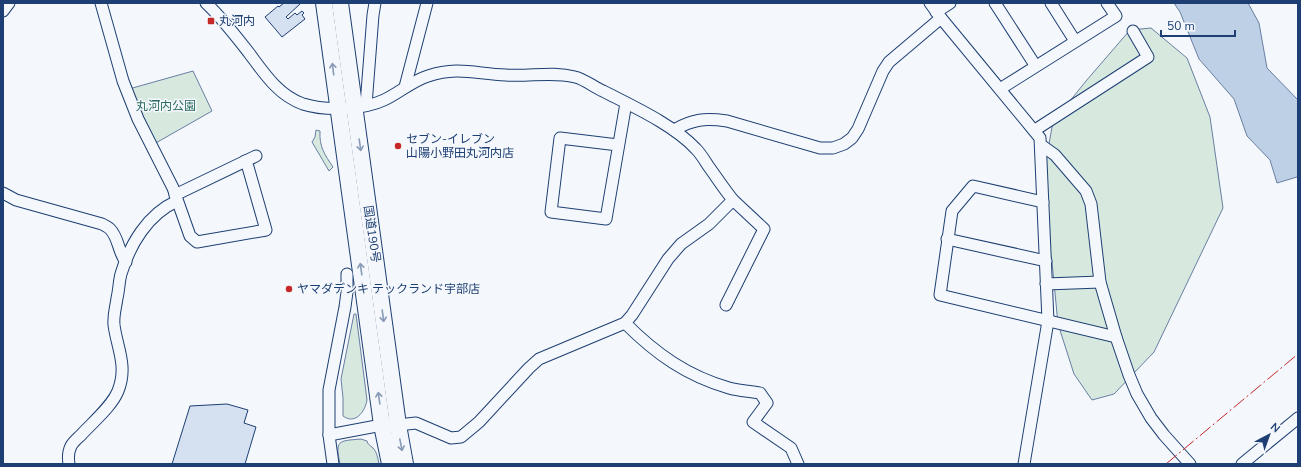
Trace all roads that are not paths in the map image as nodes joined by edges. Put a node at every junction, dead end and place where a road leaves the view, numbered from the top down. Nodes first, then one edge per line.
1 (8, 3) edge
2 (101, 3) edge
3 (206, 3) edge
4 (324, 3) edge
5 (340, 3) edge
6 (375, 3) edge
7 (427, 3) edge
8 (950, 3) edge
9 (995, 3) edge
10 (1051, 3) edge
11 (1107, 3) edge
12 (3, 11) edge
13 (936, 11) edge
14 (1134, 31) dead end
15 (1076, 41) junction
16 (1035, 65) junction
17 (405, 87) junction
18 (1000, 89) junction
19 (626, 103) junction
20 (360, 106) junction
21 (338, 108) junction
22 (674, 130) junction
23 (1034, 130) junction
24 (618, 145) junction
25 (1041, 145) junction
26 (256, 156) dead end
27 (245, 161) junction
28 (3, 193) edge
29 (176, 198) junction
30 (733, 200) junction
31 (1043, 202) junction
32 (947, 239) junction
33 (1046, 261) junction
34 (126, 262) junction
35 (347, 274) dead end
36 (1100, 282) junction
37 (1046, 284) junction
38 (726, 305) dead end
39 (1048, 321) junction
40 (625, 323) junction
41 (1116, 337) junction
42 (1298, 418) edge
43 (390, 425) junction
44 (329, 435) junction
45 (70, 464) edge
46 (333, 464) edge
47 (390, 464) edge
48 (405, 464) edge
49 (798, 464) edge
50 (1024, 464) edge
51 (1190, 464) edge
52 (1242, 464) edge

1 - 12 street
2 - 29 street
3 - 21 street
21 -> 4 highway, 国道190号
5 - 20 highway, 国道190号
6 - 20 street
7 - 17 street
8 - 13 street
9 - 16 street
10 - 15 street
11 - 15 street
13 - 18 street
13 - 22 street
14 - 23 street
15 - 16 street
16 - 18 street
17 - 19 street
17 - 20 street
18 - 23 street
19 - 22 street
19 - 24 street
20 - 21 street
20 -> 43 highway, 国道190号
43 -> 21 highway, 国道190号
22 - 30 street
23 - 25 street
24 - 24 street
25 - 31 street
25 - 36 street
26 - 27 street
27 - 29 street
27 - 29 street
28 - 34 street
29 - 34 street
30 - 38 street
30 - 40 street
31 - 32 street
31 - 33 street
32 - 33 street
32 - 39 street
33 - 37 street
34 - 45 street
35 - 44 street
36 - 37 street
36 - 41 street
37 - 39 street
39 - 41 street
39 - 50 street
40 - 43 street
40 - 49 street
41 - 51 street
42 - 52 street
43 - 44 street
43 - 47 highway, 国道190号
43 -> 48 highway, 国道190号
44 - 46 street

